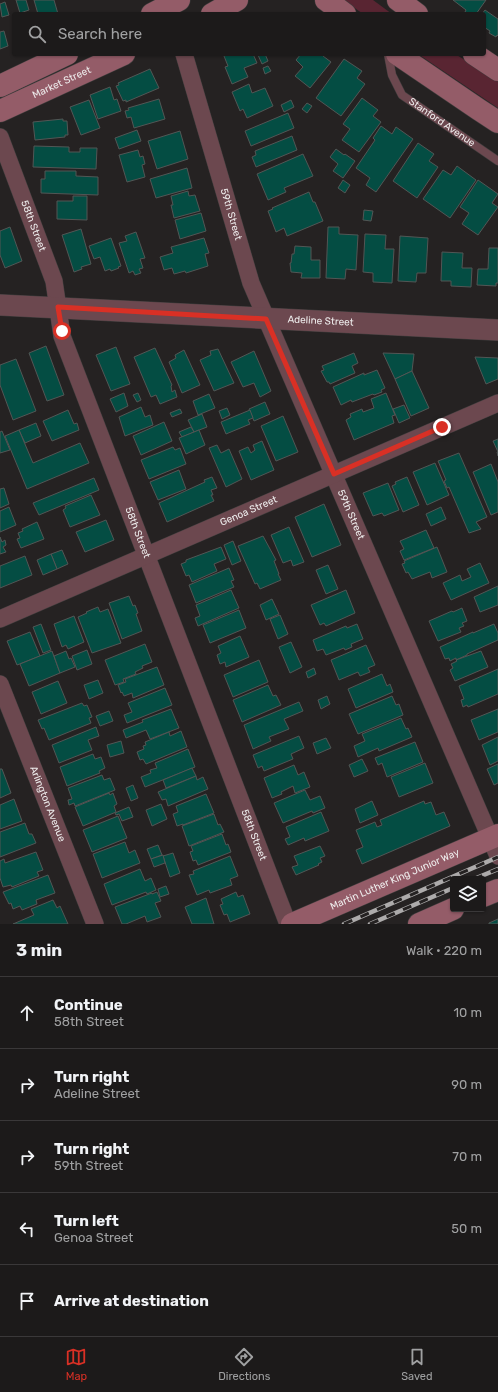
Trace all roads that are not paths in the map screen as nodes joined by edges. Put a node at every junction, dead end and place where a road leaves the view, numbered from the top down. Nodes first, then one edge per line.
1 (237, 0) edge
2 (326, 0) edge
3 (398, 0) edge
4 (216, 12) edge
5 (342, 12) edge
6 (414, 12) edge
7 (63, 56) edge
8 (120, 56) edge
9 (185, 56) edge
10 (388, 56) edge
11 (401, 56) edge
12 (477, 56) edge
13 (498, 70) edge
14 (0, 86) edge
15 (0, 111) edge
16 (498, 122) edge
17 (0, 137) edge
18 (498, 161) edge
19 (0, 305) edge
20 (58, 307) junction
21 (266, 319) junction
22 (498, 330) edge
23 (498, 403) edge
24 (334, 474) junction
25 (147, 556) junction
26 (0, 619) edge
27 (0, 684) edge
28 (495, 843) edge
29 (498, 890) edge
30 (486, 895) edge
31 (450, 910) edge
32 (95, 924) edge
33 (288, 924) edge
34 (292, 924) edge
35 (419, 924) edge

1 - 4 main road
2 - 5 main road
3 - 6 main road
7 - 14 main road
8 - 15 main road, Market Street
9 - 21 street, 59th Street
10 - 18 lane, Stanford Avenue
11 - 16 main road
12 - 13 main road
17 - 20 street, 58th Street
19 - 20 street, Adeline Street
20 - 21 street, Adeline Street
20 - 25 street, 58th Street
21 - 22 street, Adeline Street
21 - 24 street, 59th Street
23 - 24 street, Genoa Street
24 - 25 street, Genoa Street
24 - 28 street, 59th Street
25 - 26 street, Genoa Street
25 - 33 street, 58th Street
27 - 32 street, Arlington Avenue
28 - 34 main road, Martin Luther King Junior Way
29 - 30 main road
31 - 35 main road

